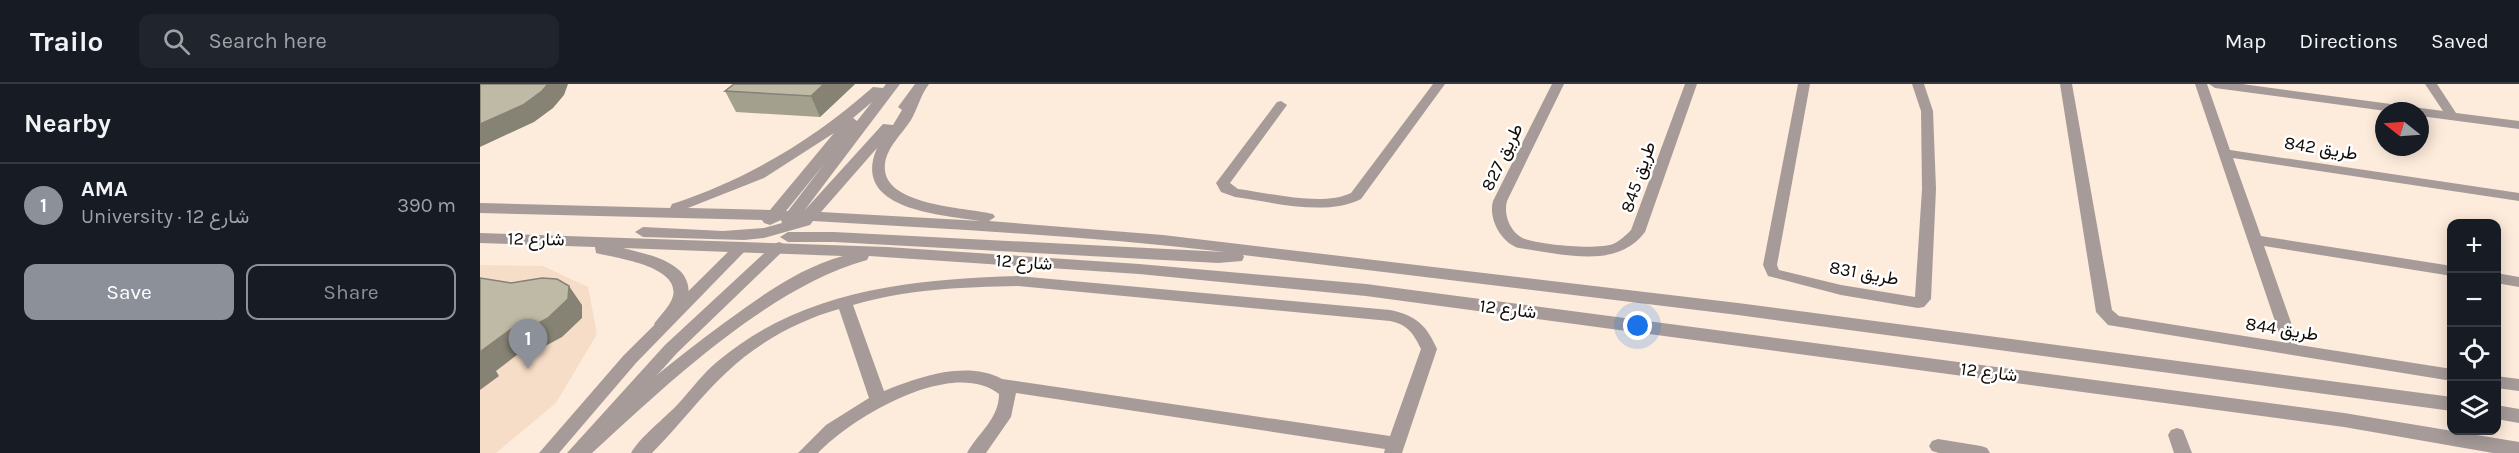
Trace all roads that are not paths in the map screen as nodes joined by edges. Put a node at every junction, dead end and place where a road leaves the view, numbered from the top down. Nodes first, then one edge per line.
1 (893, 84) edge
2 (922, 84) edge
3 (1439, 84) edge
4 (1558, 84) edge
5 (1690, 84) edge
6 (1804, 84) edge
7 (1918, 84) edge
8 (2066, 84) edge
9 (2201, 84) edge
10 (2215, 84) edge
11 (2432, 84) edge
12 (881, 87) edge
13 (2295, 89) edge
14 (912, 99) junction
15 (2375, 104) edge
16 (1281, 105) dead end
17 (2429, 113) edge
18 (2452, 116) junction
19 (2519, 125) edge
20 (2224, 153) junction
21 (2519, 197) edge
22 (480, 208) edge
23 (654, 211) junction
24 (787, 228) junction
25 (1040, 229) junction
26 (480, 231) edge
27 (755, 234) junction
28 (480, 238) edge
29 (523, 239) junction
30 (2255, 240) junction
31 (1519, 243) joint
32 (741, 247) junction
33 (887, 252) junction
34 (1288, 254) junction
35 (2447, 270) edge
36 (2501, 279) edge
37 (2519, 282) edge
38 (844, 302) junction
39 (663, 324) junction
40 (2293, 350) junction
41 (2447, 374) edge
42 (2501, 383) edge
43 (1002, 385) junction
44 (2519, 385) edge
45 (879, 401) junction
46 (2447, 403) edge
47 (2501, 413) edge
48 (2519, 416) edge
49 (2177, 435) dead end
50 (1938, 446) dead end
51 (1395, 449) edge
52 (2519, 450) edge
53 (548, 453) edge
54 (577, 453) edge
55 (640, 453) edge
56 (807, 453) edge
57 (976, 453) edge
58 (1981, 453) edge
59 (2183, 453) edge

1 - 24 street
2 - 14 street
3 - 16 street
4 - 31 street, طريق 827
5 - 31 street, طريق 845
6 - 7 street, طريق 831
8 - 40 street, طريق 844
9 - 20 street
10 - 13 street
11 - 18 street
12 - 23 street
12 - 24 street
13 - 15 street
14 - 24 street
14 - 25 street
17 - 18 street
18 - 19 street
20 - 21 street, طريق 842
20 - 30 street
22 - 23 street, شارع 12
23 - 24 street, شارع 12
24 - 25 street, شارع 12
24 - 27 street
24 - 32 street, شارع 12
24 - 33 street, شارع 12
24 - 34 street
24 - 54 street
25 - 34 street, شارع 12
26 - 27 street
27 - 32 street
28 - 29 street, شارع 12
29 - 32 street, شارع 12
29 - 39 street
30 - 35 street
30 - 40 street
32 - 39 street
33 - 52 street, شارع 12
33 - 54 street
34 - 46 street, شارع 12
36 - 37 street
38 - 45 street
38 - 51 street
38 - 55 street
39 - 53 street
40 - 41 street, طريق 844
42 - 44 street
43 - 45 street
43 - 51 street
43 - 57 street
45 - 56 street
47 - 48 street
49 - 59 street
50 - 58 street

